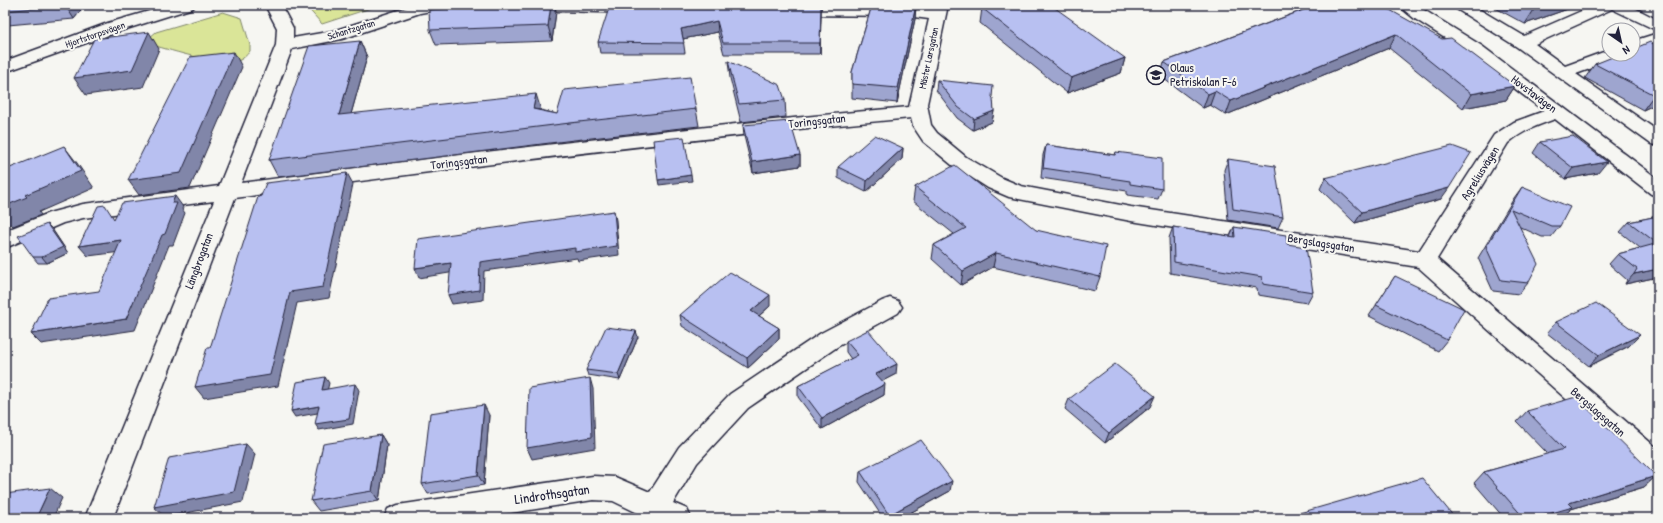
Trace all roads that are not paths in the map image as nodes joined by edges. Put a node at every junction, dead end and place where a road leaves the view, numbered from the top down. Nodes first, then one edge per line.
1 (187, 5) edge
2 (273, 5) edge
3 (441, 5) edge
4 (516, 5) edge
5 (1406, 5) edge
6 (1461, 5) edge
7 (1609, 5) edge
8 (1616, 5) edge
9 (651, 8) edge
10 (779, 10) edge
11 (938, 10) edge
12 (1658, 26) edge
13 (1658, 38) edge
14 (1524, 43) junction
15 (1641, 44) edge
16 (285, 45) junction
17 (1601, 59) edge
18 (5, 67) edge
19 (1562, 73) junction
20 (920, 112) junction
21 (1559, 112) junction
22 (1658, 140) edge
23 (1658, 189) edge
24 (227, 191) junction
25 (5, 240) edge
26 (1424, 260) junction
27 (890, 307) dead end
28 (1658, 465) edge
29 (666, 513) edge
30 (99, 518) edge
31 (398, 518) edge

1 - 18 street, Hjortstorpsvägen
2 - 16 street, Längbrogatan
3 - 16 street, Schantzgatan
4 - 9 street
5 - 21 street, Hovstavägen
6 - 14 street
7 - 14 street
8 - 12 street
10 - 11 street
11 - 20 street, Mäster Larsgatan
13 - 15 street
14 - 19 street
16 - 24 street, Längbrogatan
17 - 19 street
19 - 22 street
20 - 24 street, Toringsgatan
20 - 26 street, Bergslagsgatan
21 - 23 street, Hovstavägen
21 - 26 street, Agreliusvägen
24 - 25 street, Toringsgatan
24 - 30 street, Längbrogatan
26 - 28 street, Bergslagsgatan
27 - 29 street
29 - 31 street, Lindrothsgatan

